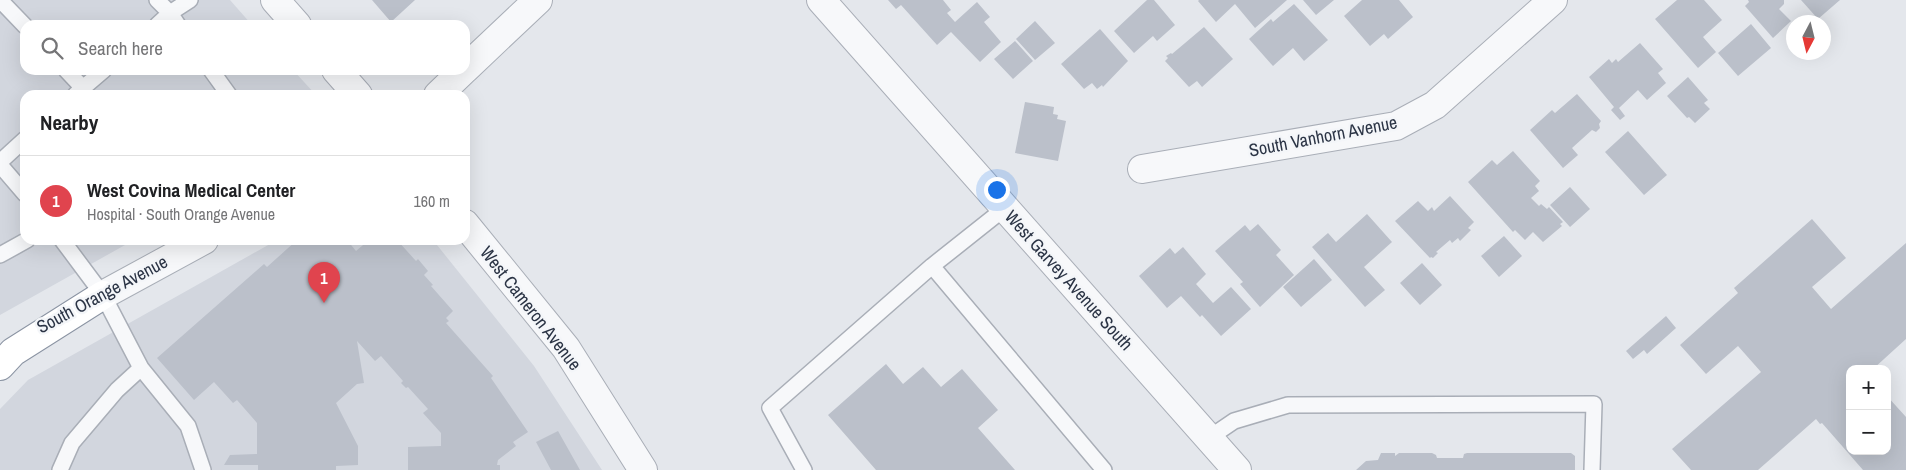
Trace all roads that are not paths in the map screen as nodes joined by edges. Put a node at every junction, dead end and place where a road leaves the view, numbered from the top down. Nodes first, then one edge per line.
1 (0, 0) edge
2 (157, 0) edge
3 (190, 0) edge
4 (275, 0) edge
5 (538, 0) edge
6 (821, 0) edge
7 (1553, 0) edge
8 (174, 19) edge
9 (293, 20) edge
10 (20, 21) edge
11 (470, 64) edge
12 (69, 75) edge
13 (98, 75) edge
14 (215, 75) edge
15 (340, 75) edge
16 (459, 75) edge
17 (78, 90) edge
18 (80, 90) edge
19 (225, 90) edge
20 (354, 90) edge
21 (443, 90) edge
22 (20, 144) edge
23 (0, 163) edge
24 (1142, 169) dead end
25 (20, 188) edge
26 (1005, 208) junction
27 (470, 230) edge
28 (20, 244) edge
29 (66, 245) edge
30 (195, 245) edge
31 (0, 255) edge
32 (932, 266) junction
33 (103, 295) junction
34 (0, 348) edge
35 (0, 366) edge
36 (141, 368) junction
37 (1210, 438) junction
38 (60, 470) edge
39 (203, 470) edge
40 (643, 470) edge
41 (804, 470) edge
42 (1104, 470) edge
43 (1238, 470) edge
44 (1592, 470) edge

1 - 10 lane
2 - 8 lane
3 - 8 lane
4 - 9 street
5 - 11 street
6 - 26 street, West Garvey Avenue South
7 - 24 street, South Vanhorn Avenue
12 - 17 lane
13 - 18 lane
14 - 19 lane
15 - 20 street
16 - 21 street
22 - 23 lane
23 - 25 lane
26 - 32 lane
26 - 37 street, West Garvey Avenue South
27 - 40 street, West Cameron Avenue
28 - 31 lane
29 - 33 lane
30 - 33 street, South Orange Avenue
32 - 41 lane
32 - 42 lane
33 - 34 street, South Orange Avenue
33 - 35 highway
33 - 36 lane
36 - 38 lane
36 - 39 lane
37 - 43 street, West Garvey Avenue South
37 - 44 lane

